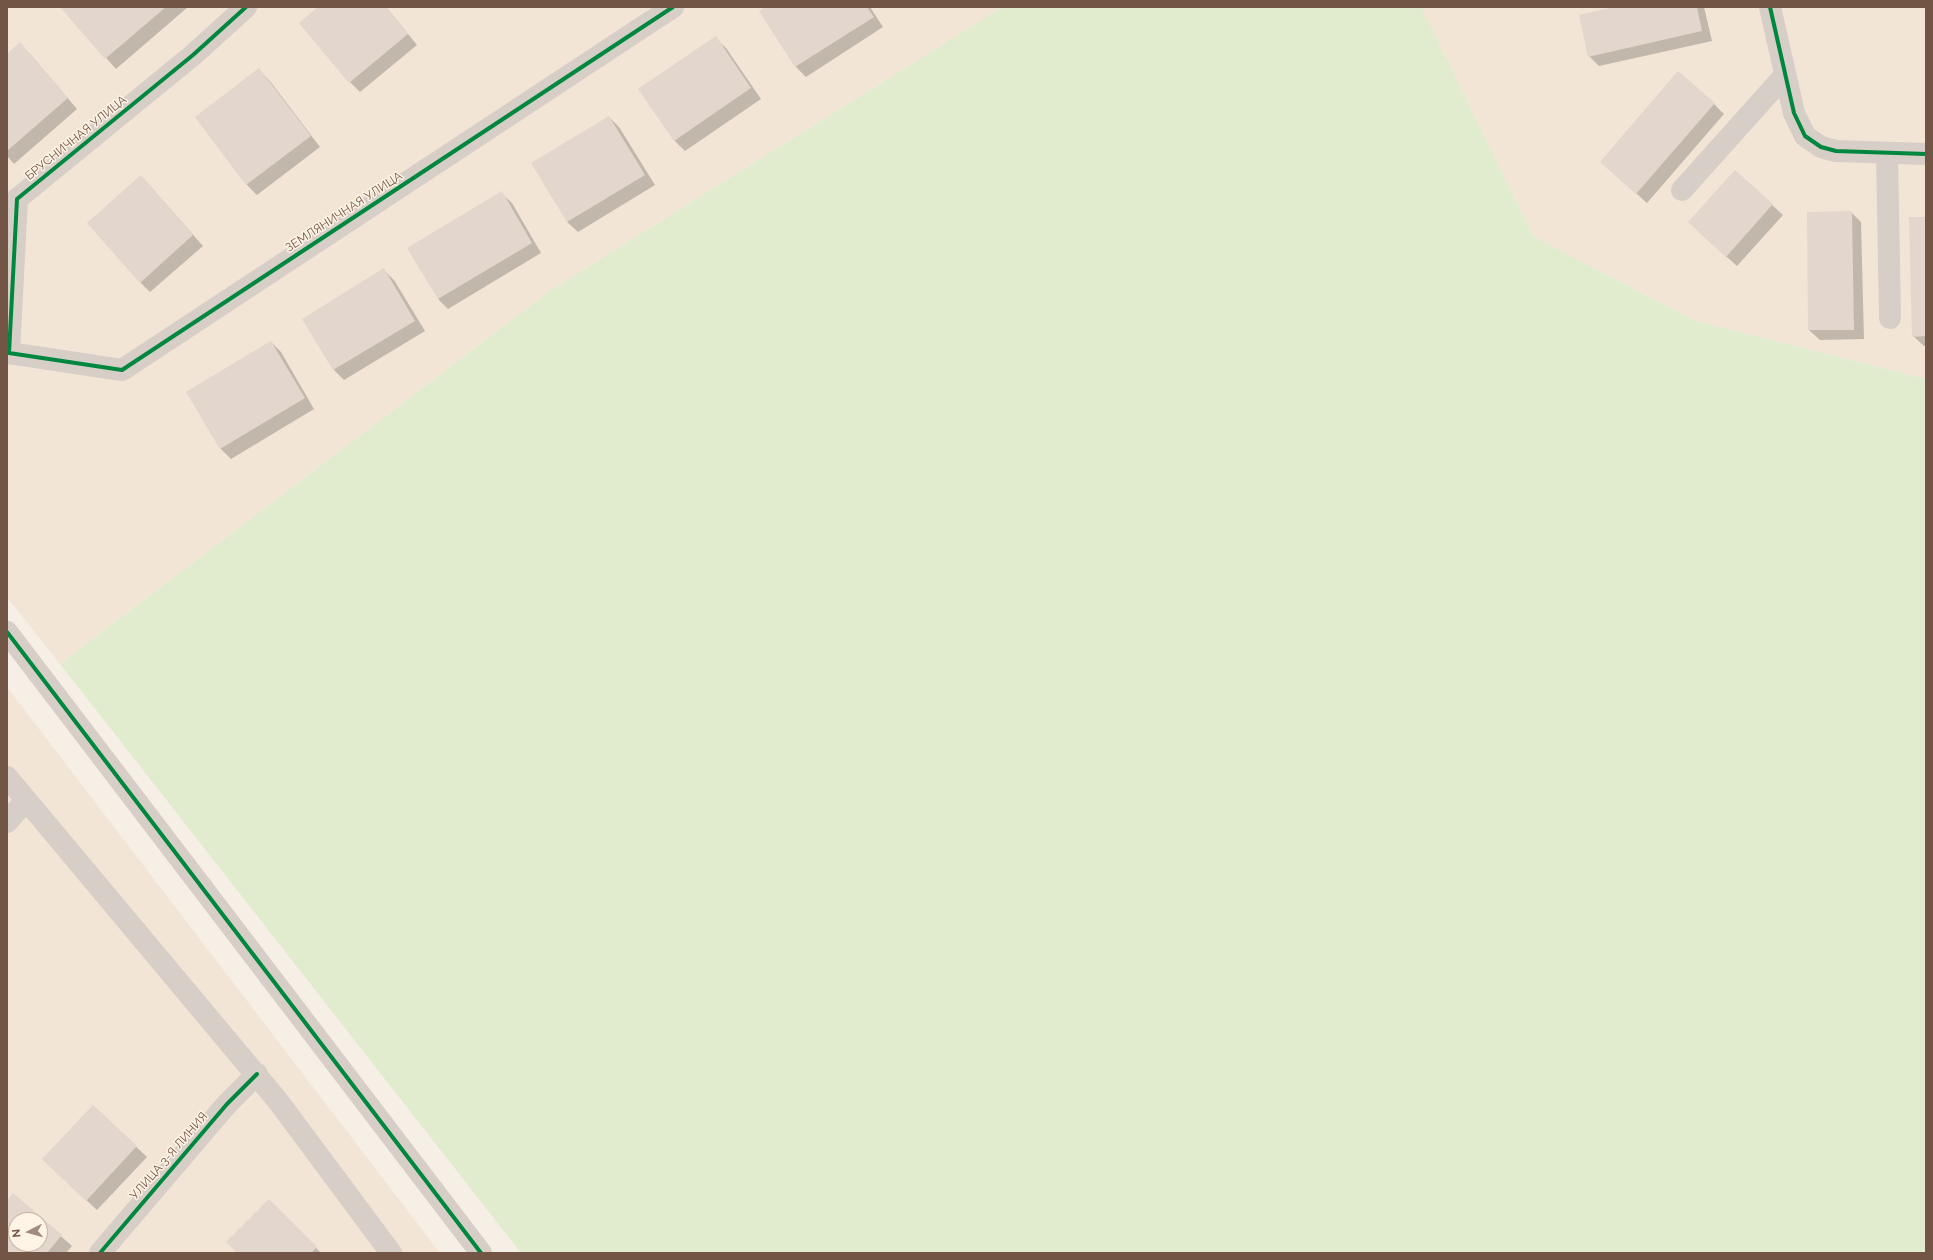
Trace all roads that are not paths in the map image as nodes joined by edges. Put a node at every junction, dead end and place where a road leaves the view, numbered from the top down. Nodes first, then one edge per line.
1 (246, 7) edge
2 (673, 7) edge
3 (1770, 7) edge
4 (1784, 75) junction
5 (1886, 153) junction
6 (1926, 154) edge
7 (1682, 190) dead end
8 (1890, 318) dead end
9 (8, 354) edge
10 (7, 632) edge
11 (7, 777) edge
12 (26, 800) junction
13 (7, 822) edge
14 (257, 1074) junction
15 (100, 1253) edge
16 (391, 1253) edge
17 (481, 1253) edge

1 - 9 street, БРУСНИЧНАЯ УЛИЦА
2 - 9 street, ЗЕМЛЯНИЧНАЯ УЛИЦА
3 - 4 street
4 - 5 street
4 - 7 street
5 - 6 street
5 - 8 street
10 - 17 street
11 - 12 street
12 - 13 street
12 - 14 street
14 - 15 street, УЛИЦА 3-Я ЛИНИЯ
14 - 16 street

